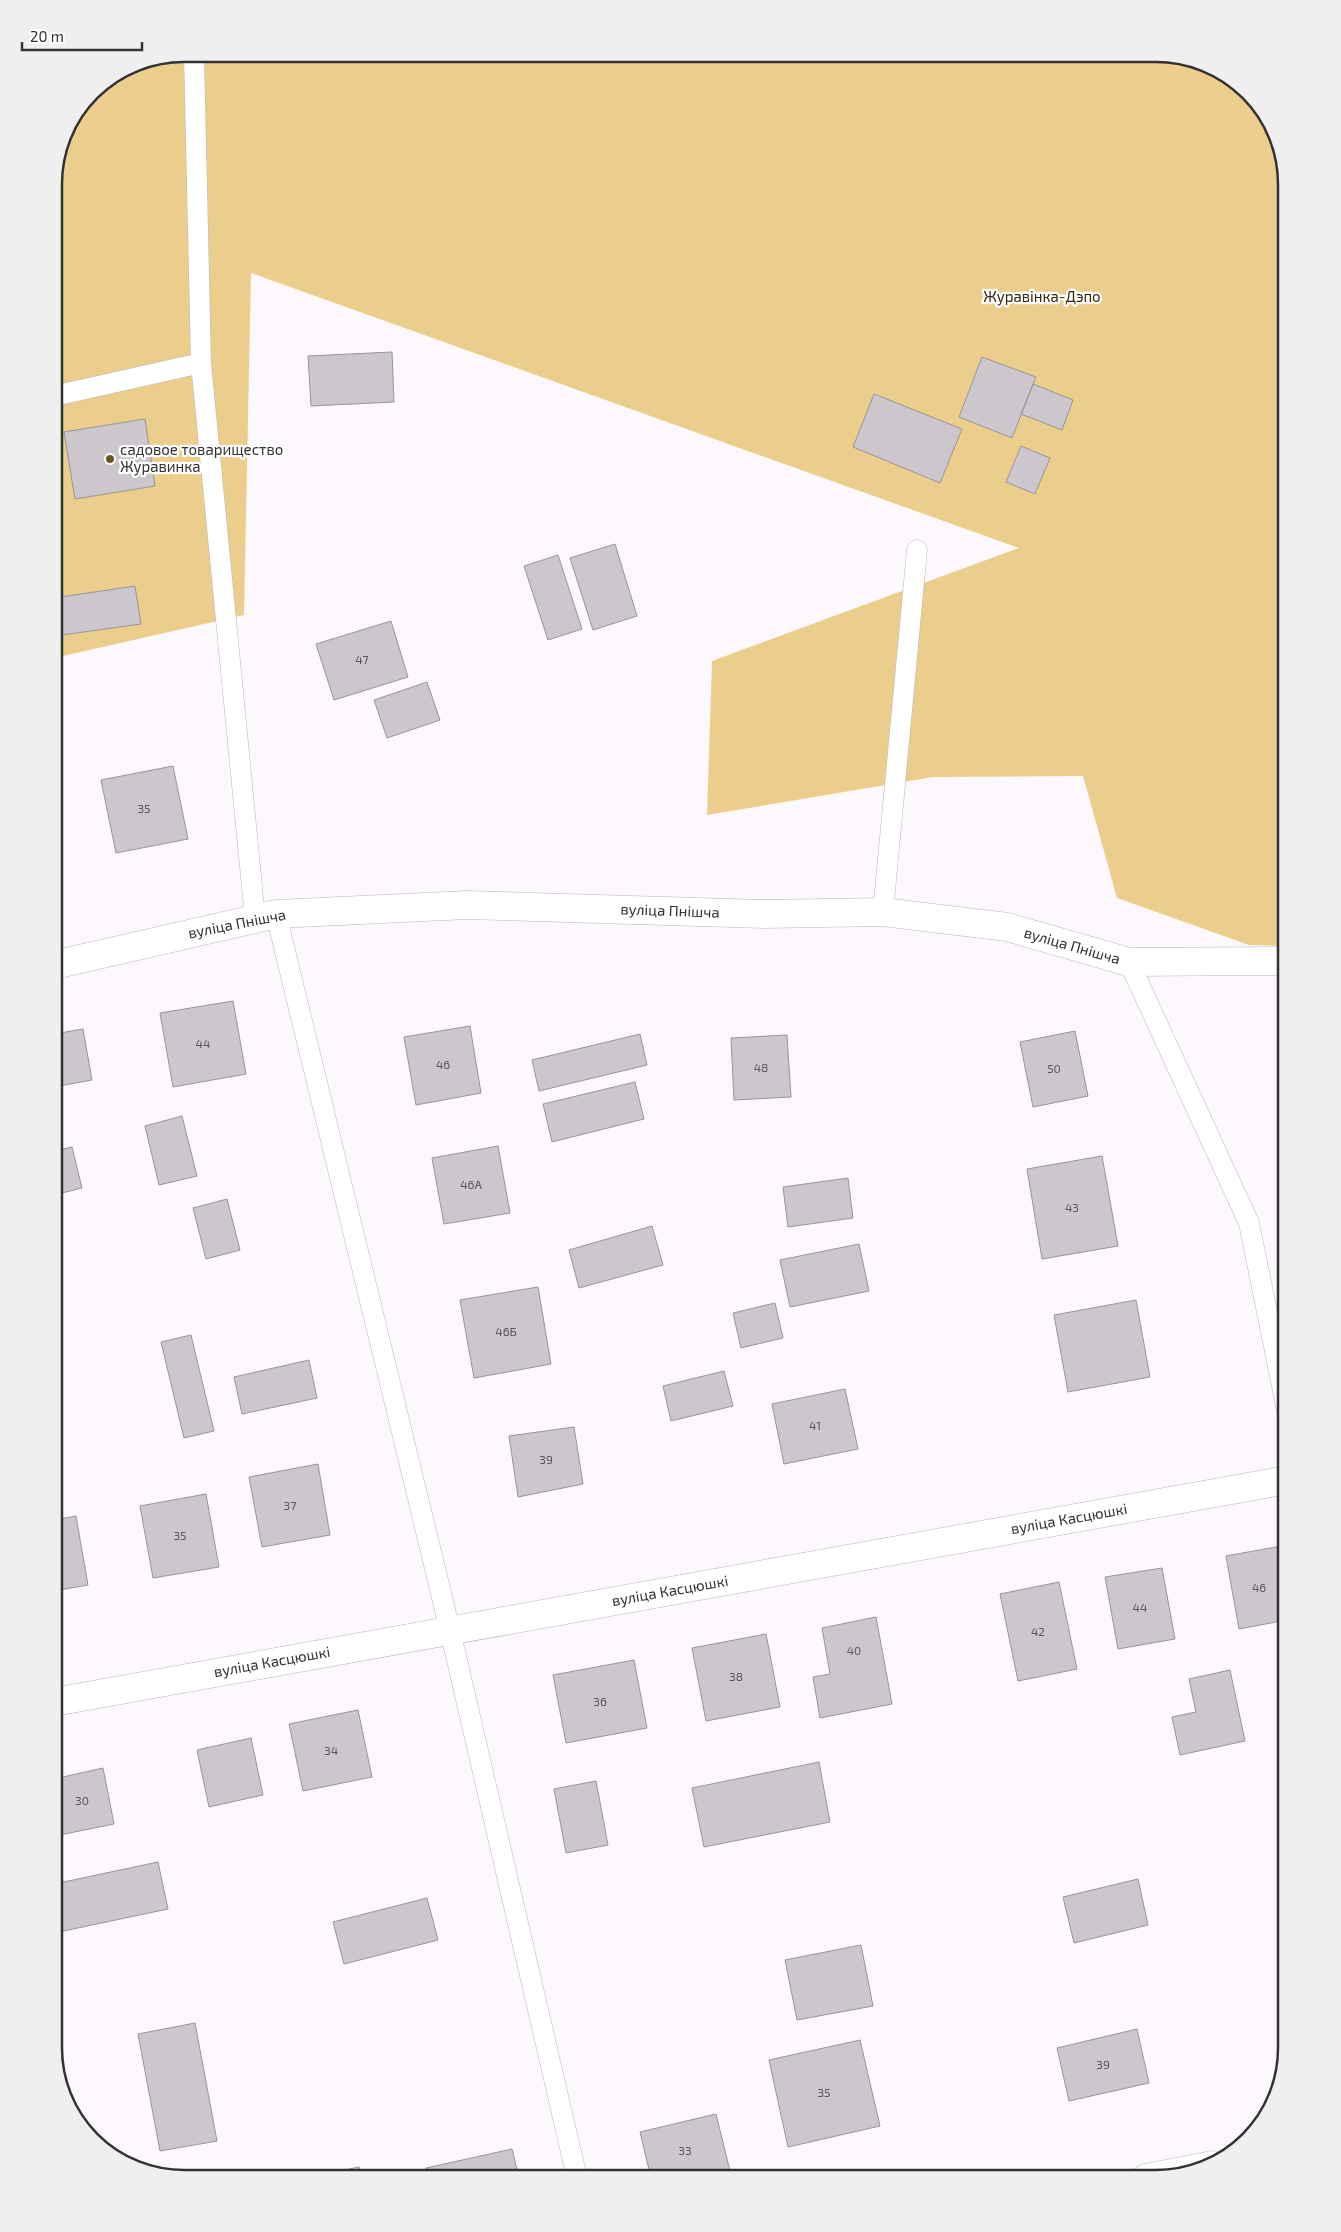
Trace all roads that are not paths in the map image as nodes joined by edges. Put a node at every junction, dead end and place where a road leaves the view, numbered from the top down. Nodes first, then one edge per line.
1 (194, 62) edge
2 (201, 363) junction
3 (63, 394) edge
4 (917, 550) dead end
5 (883, 912) junction
6 (266, 916) junction
7 (1278, 961) edge
8 (1129, 962) junction
9 (63, 963) edge
10 (1278, 1366) edge
11 (1278, 1482) edge
12 (450, 1630) junction
13 (62, 1701) edge
14 (575, 2169) edge

1 - 2 lane
2 - 3 lane
2 - 6 lane
4 - 5 lane
5 - 6 street, вуліца Пнішча
5 - 8 street, вуліца Пнішча
6 - 9 street, вуліца Пнішча
6 - 12 lane
7 - 8 street, вуліца Пнішча
8 - 10 lane
11 - 12 street, вуліца Касцюшкі
12 - 13 street, вуліца Касцюшкі
12 - 14 lane

